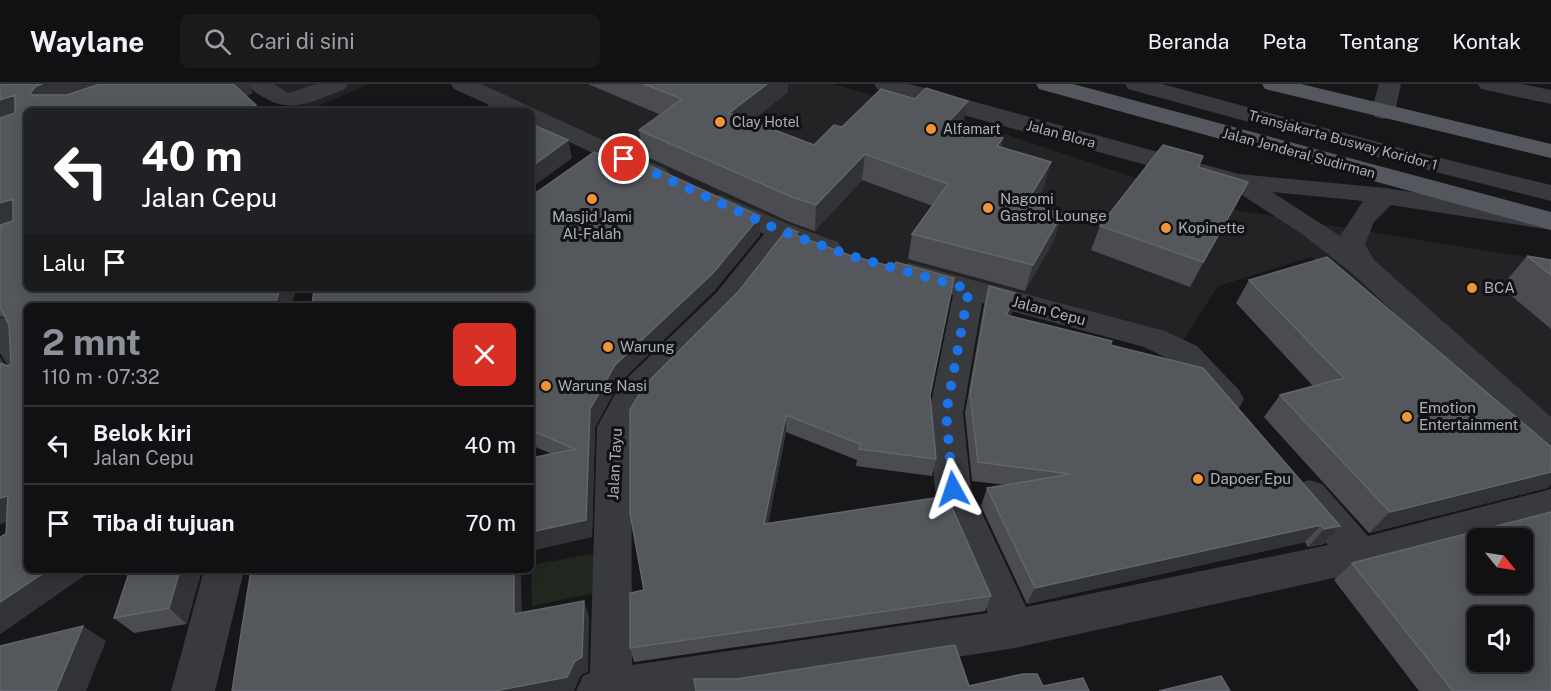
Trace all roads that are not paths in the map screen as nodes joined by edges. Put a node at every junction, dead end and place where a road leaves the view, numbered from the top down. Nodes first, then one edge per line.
1 (258, 84) edge
2 (337, 84) edge
3 (462, 84) edge
4 (885, 84) edge
5 (1047, 84) edge
6 (1136, 84) edge
7 (1190, 84) edge
8 (1273, 84) edge
9 (1390, 84) edge
10 (1489, 84) edge
11 (1551, 97) edge
12 (283, 105) edge
13 (515, 108) edge
14 (1383, 112) junction
15 (534, 117) edge
16 (1551, 151) edge
17 (1551, 171) edge
18 (1238, 182) junction
19 (1551, 193) edge
20 (1385, 196) junction
21 (1551, 221) edge
22 (781, 231) junction
23 (851, 256) edge
24 (883, 265) edge
25 (1362, 266) junction
26 (969, 289) junction
27 (0, 328) edge
28 (18, 362) edge
29 (1245, 420) edge
30 (1551, 438) edge
31 (1291, 474) edge
32 (1551, 506) edge
33 (1361, 555) junction
34 (223, 573) edge
35 (1015, 629) junction
36 (605, 689) edge
37 (193, 691) edge

1 - 12 street
2 - 12 street
3 - 13 street
4 - 18 street, Jalan Blora
5 - 21 main road, Jalan Jenderal Sudirman
6 - 19 street, Transjakarta Busway Koridor 1
7 - 17 street, Transjakarta Busway Koridor 1
8 - 14 main road
9 - 14 street
10 - 11 street
14 - 16 main road
15 - 22 street
18 - 20 street, Jalan Blora
18 - 25 street, Jalan Blora
20 - 21 street, Jalan Blora
20 - 25 street
22 - 23 street
22 - 36 street, Jalan Tayu
24 - 26 street, Jalan Cepu
25 - 30 street, Jalan Blora
26 - 29 street, Jalan Cepu
26 - 35 street
27 - 28 street
31 - 33 street
32 - 33 street
33 - 35 street
34 - 37 street
35 - 36 street

